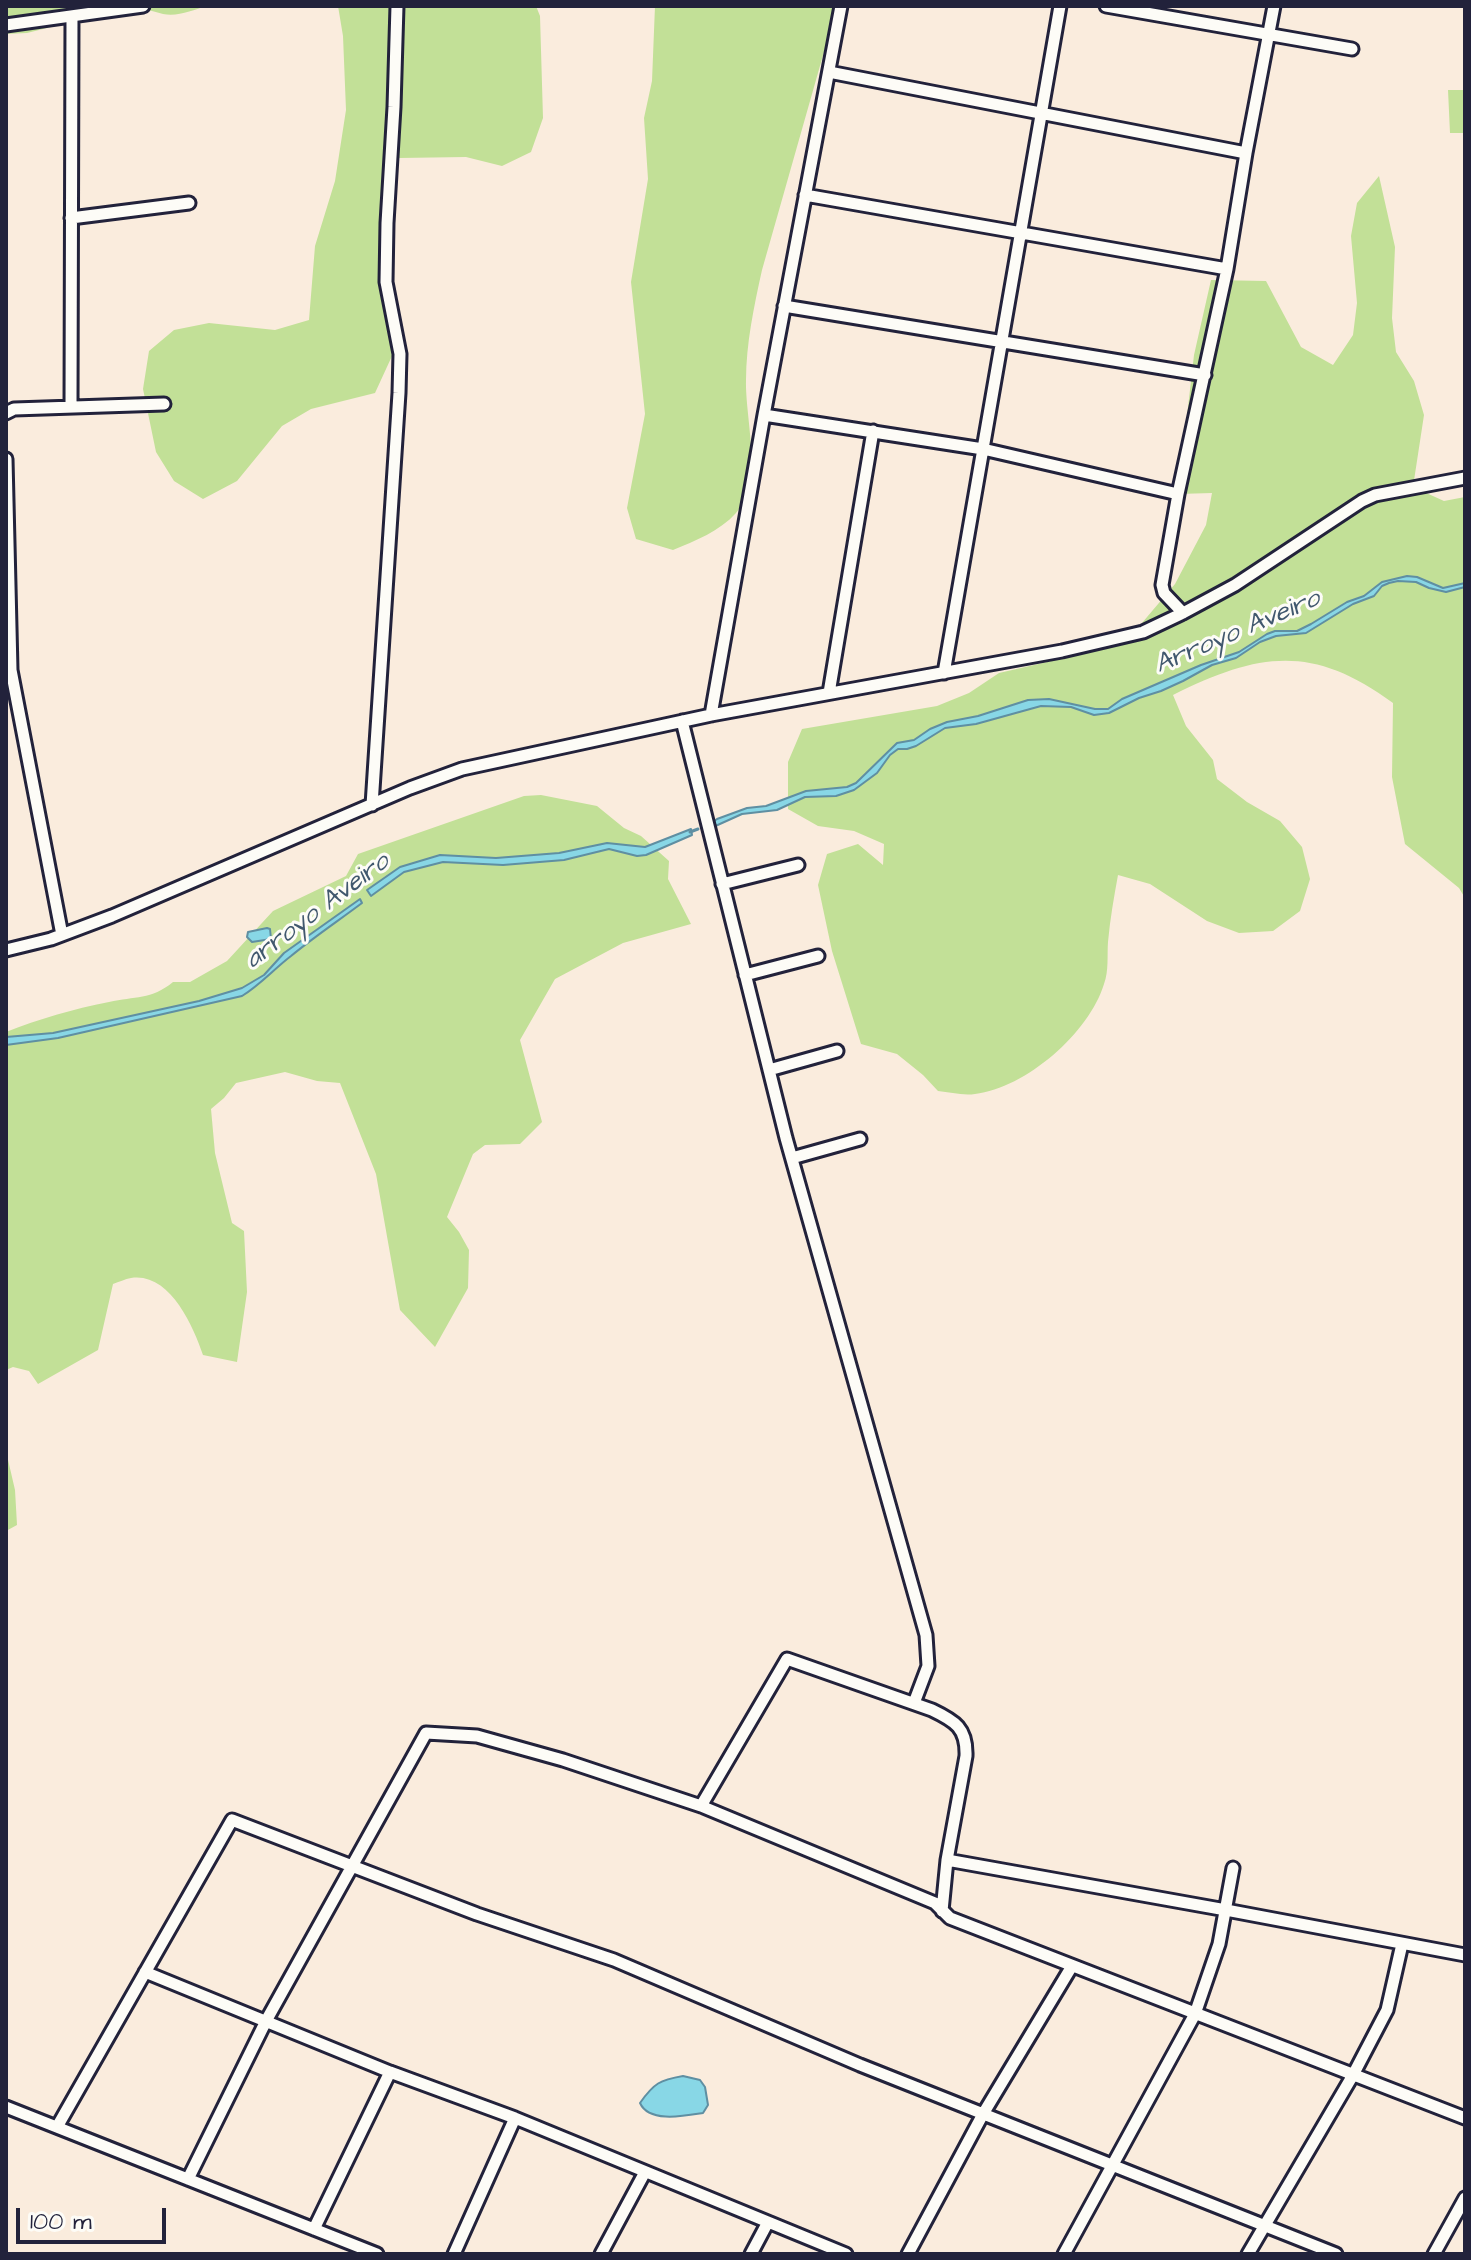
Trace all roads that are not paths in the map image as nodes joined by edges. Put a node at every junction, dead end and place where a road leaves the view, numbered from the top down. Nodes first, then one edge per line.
1 (143, 6) edge
2 (397, 6) edge
3 (841, 6) edge
4 (1060, 6) edge
5 (1106, 6) edge
6 (1274, 6) edge
7 (72, 16) junction
8 (6, 25) edge
9 (1269, 35) junction
10 (1352, 49) dead end
11 (829, 72) junction
12 (1041, 114) junction
13 (1246, 153) junction
14 (805, 195) junction
15 (189, 203) dead end
16 (71, 218) junction
17 (1021, 233) junction
18 (1227, 269) junction
19 (784, 306) junction
20 (1002, 342) junction
21 (1205, 375) junction
22 (164, 404) dead end
23 (71, 406) junction
24 (6, 413) edge
25 (764, 415) junction
26 (873, 431) junction
27 (983, 449) junction
28 (6, 459) edge
29 (1465, 478) edge
30 (1178, 494) junction
31 (1183, 613) junction
32 (944, 673) junction
33 (829, 693) junction
34 (711, 715) junction
35 (682, 721) junction
36 (372, 805) junction
37 (798, 865) dead end
38 (722, 884) junction
39 (62, 935) junction
40 (6, 950) edge
41 (818, 956) dead end
42 (745, 975) junction
43 (837, 1051) dead end
44 (769, 1070) junction
45 (860, 1139) dead end
46 (792, 1158) junction
47 (914, 1703) junction
48 (701, 1806) junction
49 (947, 1860) junction
50 (351, 1866) junction
51 (1233, 1868) dead end
52 (1226, 1910) junction
53 (942, 1911) junction
54 (1402, 1944) junction
55 (1465, 1955) edge
56 (1072, 1966) junction
57 (145, 1972) junction
58 (1195, 2014) junction
59 (266, 2021) junction
60 (390, 2072) junction
61 (1353, 2075) junction
62 (6, 2107) edge
63 (983, 2114) junction
64 (515, 2118) junction
65 (1465, 2118) edge
66 (57, 2127) junction
67 (1113, 2165) junction
68 (645, 2172) junction
69 (188, 2179) junction
70 (1465, 2198) edge
71 (768, 2222) junction
72 (1264, 2226) junction
73 (314, 2229) junction
74 (377, 2254) edge
75 (454, 2254) edge
76 (601, 2254) edge
77 (751, 2254) edge
78 (846, 2254) edge
79 (908, 2254) edge
80 (1064, 2254) edge
81 (1248, 2254) edge
82 (1336, 2254) edge
83 (1434, 2254) edge

1 - 7 street
2 - 36 street
3 - 11 street
4 - 12 street
5 - 9 street
6 - 9 street
7 - 8 street
7 - 16 street
9 - 10 street
9 - 13 street
11 - 12 street
11 - 14 street
12 - 13 street
12 - 17 street
13 - 18 street
14 - 17 street
14 - 19 street
15 - 16 street
16 - 23 street
17 - 18 street
17 - 20 street
18 - 21 street
19 - 20 street
19 - 25 street
20 - 21 street
20 - 27 street
21 - 30 street
22 - 23 street
23 - 24 street
25 - 26 street
25 - 34 street
26 - 27 street
26 - 33 street
27 - 30 street
27 - 32 street
28 - 39 street
29 - 31 street
30 - 31 street
31 - 32 street
32 - 33 street
33 - 34 street
34 - 35 street
35 - 36 street
35 - 38 street
36 - 39 street
37 - 38 street
38 - 42 street
39 - 40 street
41 - 42 street
42 - 44 street
43 - 44 street
44 - 46 street
45 - 46 street
46 - 47 street
47 - 48 street
47 - 49 street
48 - 50 street
48 - 53 street
49 - 52 street
49 - 53 street
50 - 57 street
50 - 59 street
50 - 63 street
51 - 52 street
52 - 54 street
52 - 58 street
53 - 56 street
54 - 55 street
54 - 61 street
56 - 58 street
56 - 63 street
57 - 59 street
57 - 66 street
58 - 61 street
58 - 67 street
59 - 60 street
59 - 69 street
60 - 64 street
60 - 73 street
61 - 65 street
61 - 72 street
62 - 66 street
63 - 67 street
63 - 79 street
64 - 68 street
64 - 75 street
66 - 69 street
67 - 72 street
67 - 80 street
68 - 71 street
68 - 76 street
69 - 73 street
70 - 83 street
71 - 77 street
71 - 78 street
72 - 81 street
72 - 82 street
73 - 74 street

